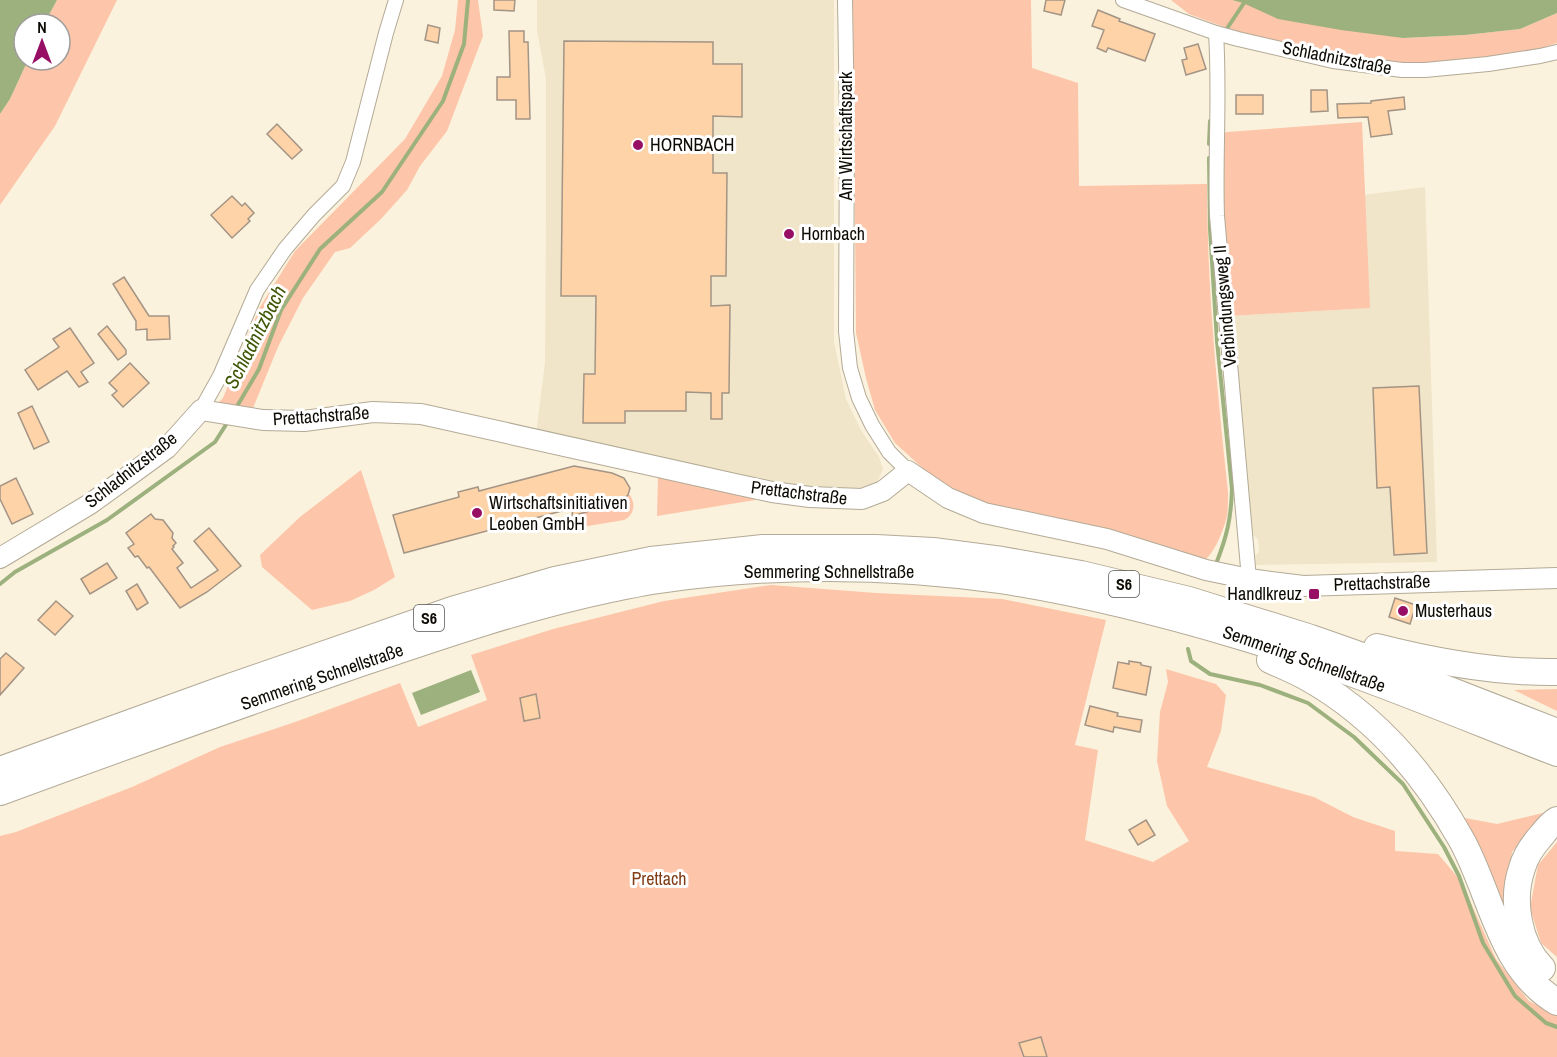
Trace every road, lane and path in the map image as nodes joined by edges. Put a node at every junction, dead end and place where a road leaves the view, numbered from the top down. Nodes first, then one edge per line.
1 (396, 0) edge
2 (845, 0) edge
3 (1123, 0) edge
4 (1216, 33) junction
5 (1557, 52) edge
6 (208, 411) junction
7 (908, 471) junction
8 (0, 558) edge
9 (875, 558) junction
10 (932, 562) junction
11 (1557, 578) edge
12 (1249, 579) junction
13 (1240, 636) junction
14 (1311, 638) junction
15 (1557, 672) edge
16 (1557, 732) edge
17 (1557, 753) edge
18 (0, 770) edge
19 (0, 792) edge
20 (1557, 820) edge
21 (1557, 983) edge
22 (1557, 1002) edge

1 - 6 street, Schladnitzstraße
2 - 7 street, Am Wirtschaftspark
3 - 4 street, Schladnitzstraße
4 - 5 street, Schladnitzstraße
4 - 12 street, Verbindungsweg II
6 - 7 street, Prettachstraße
6 - 8 street, Schladnitzstraße
7 - 12 street, Prettachstraße
9 - 10 highway, Semmering Schnellstraße / S6
9 - 18 highway, Semmering Schnellstraße / S6
9 - 19 highway, Semmering Schnellstraße / S6
10 - 13 highway, Semmering Schnellstraße / S6
10 - 14 highway, Semmering Schnellstraße / S6
11 - 12 street, Prettachstraße
13 - 17 highway, Semmering Schnellstraße / S6
13 - 22 highway
14 - 15 highway
14 - 16 highway, Semmering Schnellstraße / S6
20 - 21 highway

